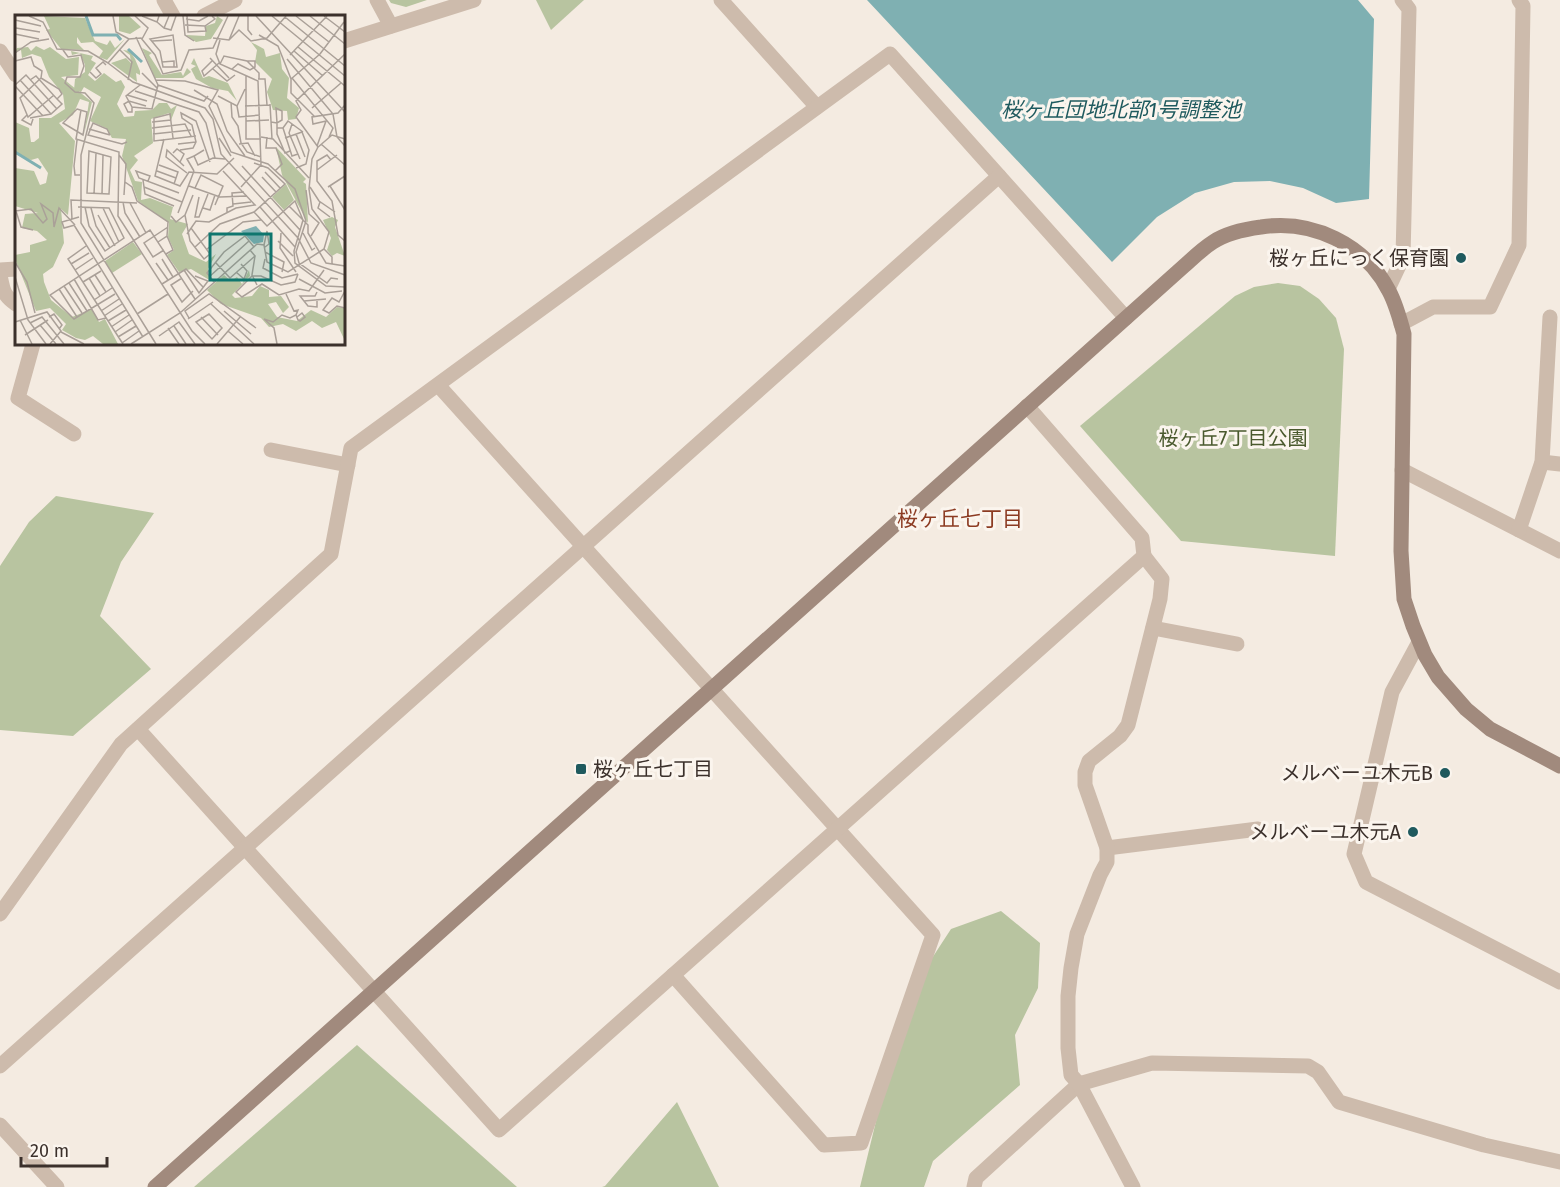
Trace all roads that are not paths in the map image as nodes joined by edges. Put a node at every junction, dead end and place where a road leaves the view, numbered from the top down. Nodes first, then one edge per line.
1 (164, 0) edge
2 (235, 0) edge
3 (377, 0) edge
4 (474, 0) edge
5 (721, 0) edge
6 (1402, 0) edge
7 (1518, 0) edge
8 (172, 15) edge
9 (206, 15) edge
10 (391, 26) junction
11 (345, 41) edge
12 (0, 51) edge
13 (15, 74) edge
14 (817, 107) junction
15 (999, 176) junction
16 (15, 269) edge
17 (0, 270) edge
18 (0, 275) edge
19 (1388, 289) junction
20 (15, 303) edge
21 (1550, 317) dead end
22 (1126, 318) junction
23 (1401, 324) junction
24 (33, 345) edge
25 (438, 384) junction
26 (1027, 406) junction
27 (74, 434) dead end
28 (271, 450) dead end
29 (1542, 462) junction
30 (1560, 464) edge
31 (348, 465) junction
32 (1402, 470) junction
33 (1519, 530) junction
34 (583, 547) junction
35 (1560, 551) edge
36 (1144, 556) junction
37 (1153, 628) junction
38 (1419, 642) junction
39 (1237, 644) dead end
40 (711, 689) junction
41 (138, 729) junction
42 (1560, 766) edge
43 (837, 829) junction
44 (1258, 829) dead end
45 (245, 848) junction
46 (1107, 848) junction
47 (0, 914) edge
48 (673, 975) junction
49 (1560, 982) edge
50 (374, 991) junction
51 (0, 1066) edge
52 (1079, 1084) junction
53 (0, 1125) edge
54 (1560, 1161) edge
55 (57, 1187) edge
56 (154, 1187) edge
57 (974, 1187) edge
58 (1133, 1187) edge

1 - 8 street
2 - 9 street
3 - 10 street
4 - 10 street
5 - 14 street
6 - 19 street
7 - 23 street
10 - 11 street
12 - 13 street
14 - 15 street
14 - 25 street
15 - 22 street
15 - 34 street
16 - 17 street
18 - 20 street
19 - 22 street
19 - 23 street
21 - 29 street
22 - 26 street
23 - 32 street
24 - 27 street
25 - 31 street
25 - 34 street
26 - 36 street
26 - 40 street
28 - 31 street
29 - 30 street
29 - 33 street
31 - 41 street
32 - 33 street
32 - 38 street
33 - 35 street
34 - 40 street
34 - 45 street
36 - 37 street
36 - 43 street
37 - 39 street
37 - 46 street
38 - 42 street
38 - 49 street
40 - 43 street
40 - 50 street
41 - 45 street
41 - 47 street
43 - 48 street
43 - 48 street
44 - 46 street
45 - 50 street
45 - 51 street
46 - 52 street
48 - 50 street
50 - 56 street
52 - 54 street
52 - 57 street
52 - 58 street
53 - 55 street

